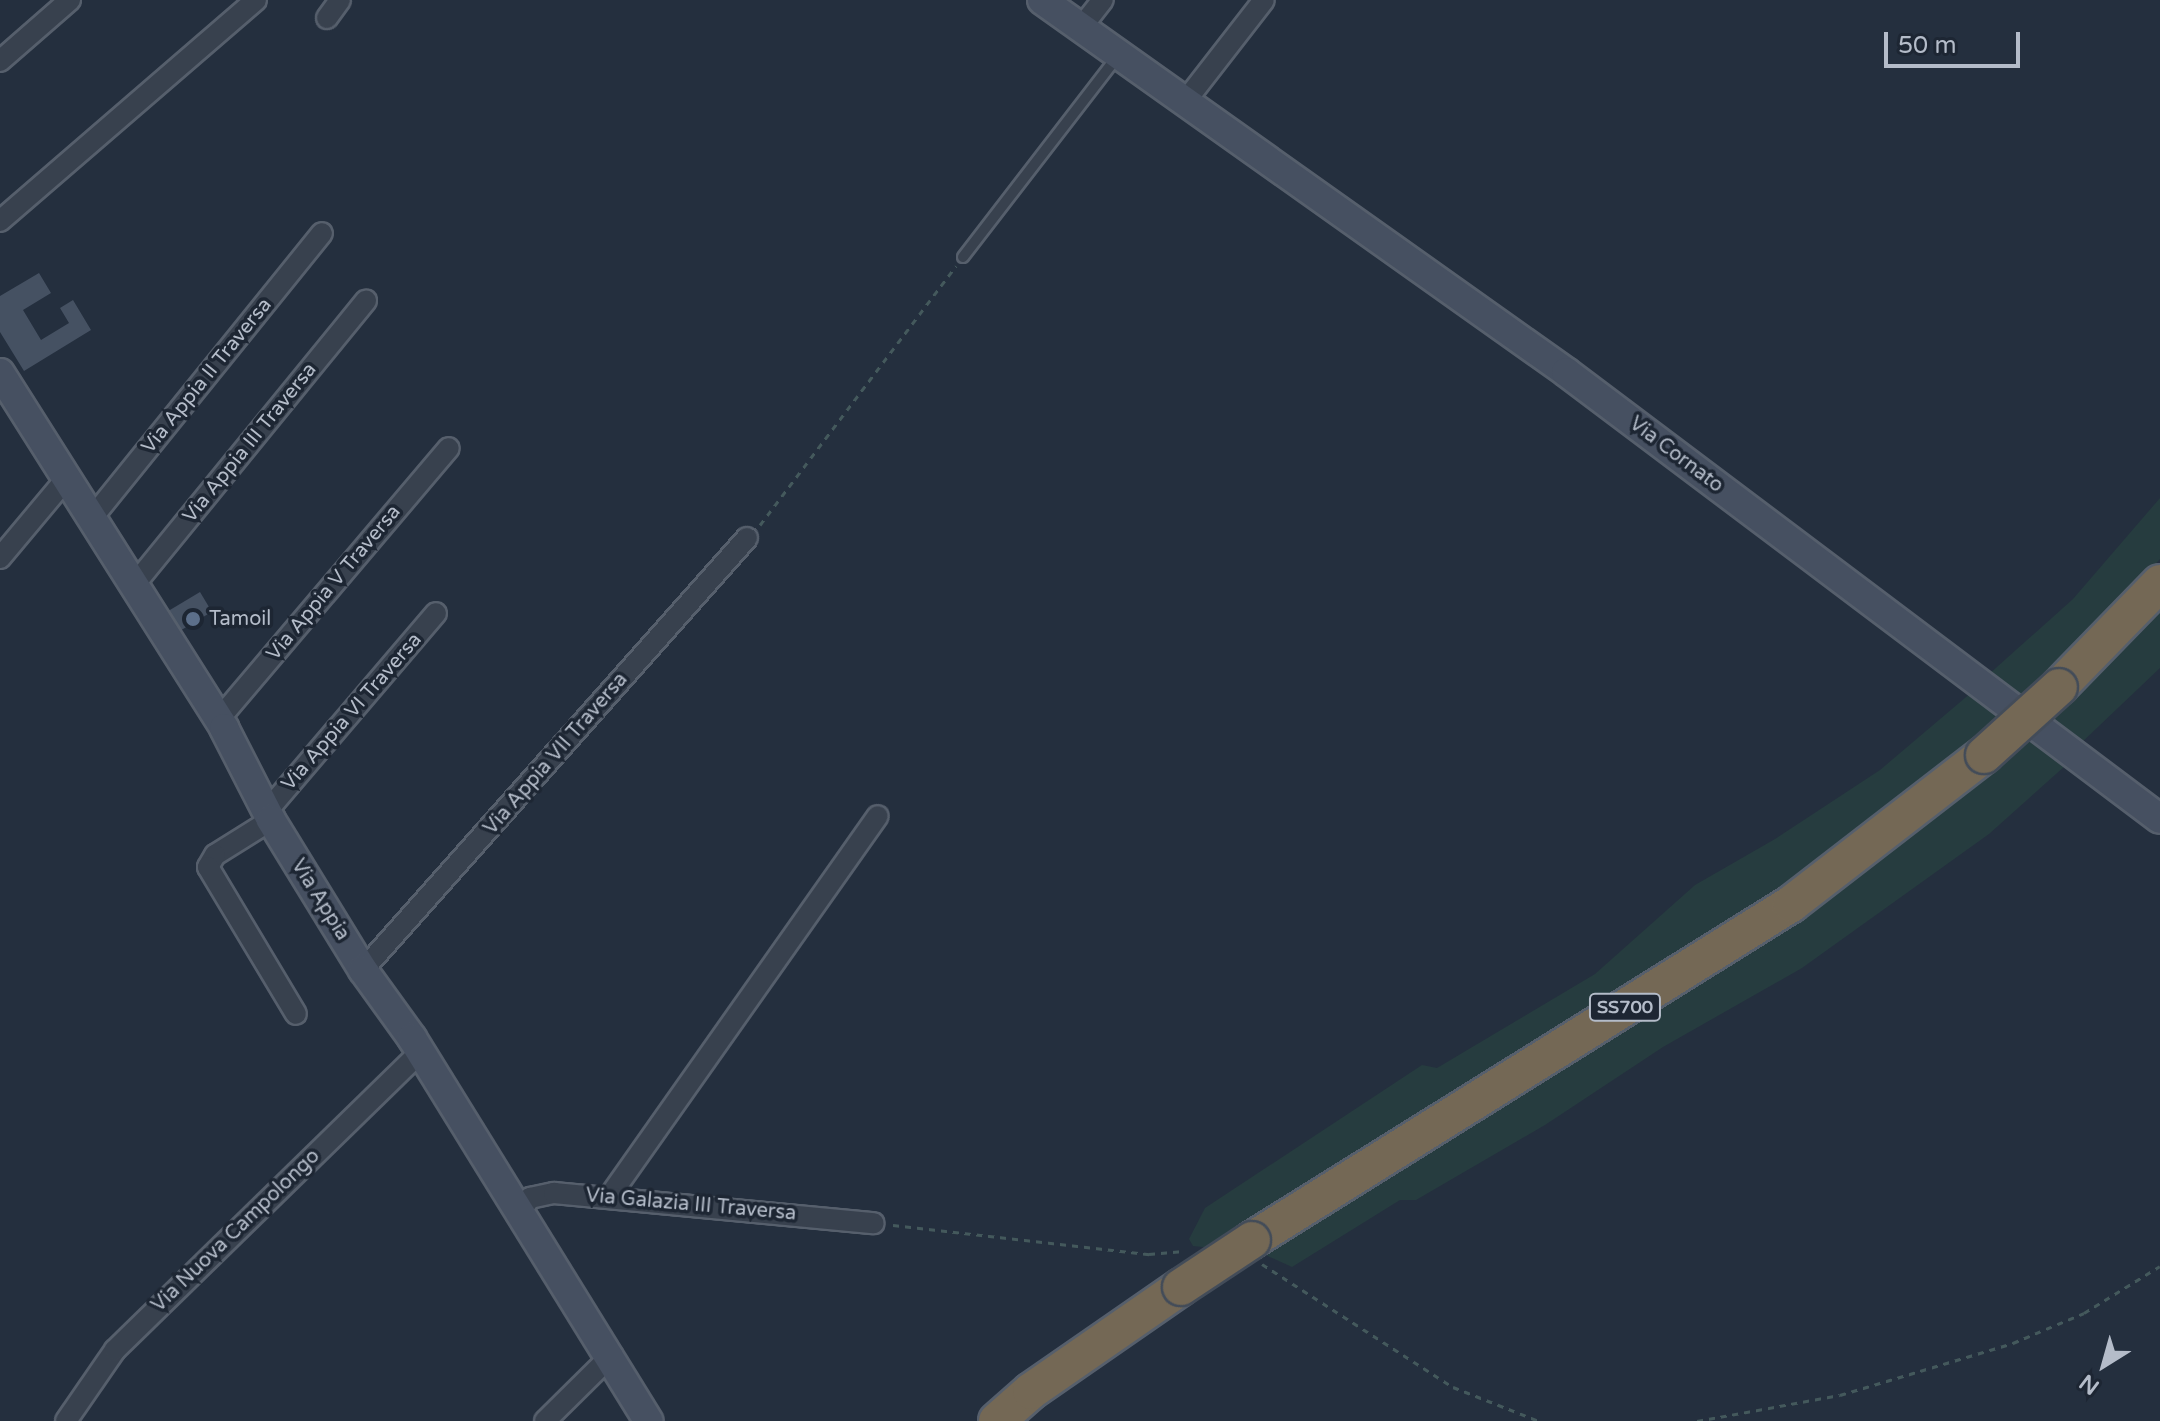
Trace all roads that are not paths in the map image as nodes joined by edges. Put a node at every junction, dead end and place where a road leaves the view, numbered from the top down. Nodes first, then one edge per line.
1 (70, 0) edge
2 (256, 0) edge
3 (340, 0) edge
4 (1042, 0) edge
5 (1103, 0) edge
6 (1264, 0) edge
7 (327, 18) dead end
8 (1080, 29) junction
9 (1117, 57) junction
10 (0, 61) edge
11 (1184, 103) junction
12 (0, 221) edge
13 (322, 233) dead end
14 (963, 257) road end
15 (366, 301) dead end
16 (0, 373) edge
17 (449, 448) dead end
18 (66, 479) junction
19 (92, 518) junction
20 (747, 538) road end
21 (0, 558) edge
22 (2160, 583) edge
23 (134, 585) junction
24 (436, 613) dead end
25 (219, 719) junction
26 (269, 815) junction
27 (878, 816) dead end
28 (2160, 819) edge
29 (363, 970) junction
30 (296, 1014) dead end
31 (420, 1052) junction
32 (609, 1197) junction
33 (518, 1215) junction
34 (874, 1223) dead end
35 (612, 1355) junction
36 (66, 1421) edge
37 (545, 1421) edge
38 (649, 1421) edge
39 (997, 1421) edge

1 - 10 street
2 - 12 street
3 - 7 street
4 - 8 street, Via Cornato
5 - 8 street
6 - 11 street
8 - 9 street, Via Cornato
9 - 11 street, Via Cornato
9 - 14 lane
11 - 28 street, Via Cornato
13 - 19 street, Via Appia II Traversa
15 - 23 street, Via Appia III Traversa
16 - 18 street, Via Appia
17 - 25 street, Via Appia V Traversa
18 - 19 street, Via Appia
18 - 21 street
19 - 23 street, Via Appia
20 - 29 street, Via Appia VII Traversa
22 - 39 highway, SS700, bridge
23 - 25 street, Via Appia
24 - 26 street, Via Appia VI Traversa
25 - 26 street, Via Appia
26 - 29 street, Via Appia
26 - 30 street, Via Appia VI Traversa
27 - 32 street
29 - 31 street, Via Appia
31 - 33 street, Via Appia
31 - 36 street, Via Nuova Campolongo
32 - 33 street, Via Galazia III Traversa
32 - 34 street, Via Galazia III Traversa
33 - 35 street, Via Appia
35 - 37 street
35 - 38 street, Via Appia

